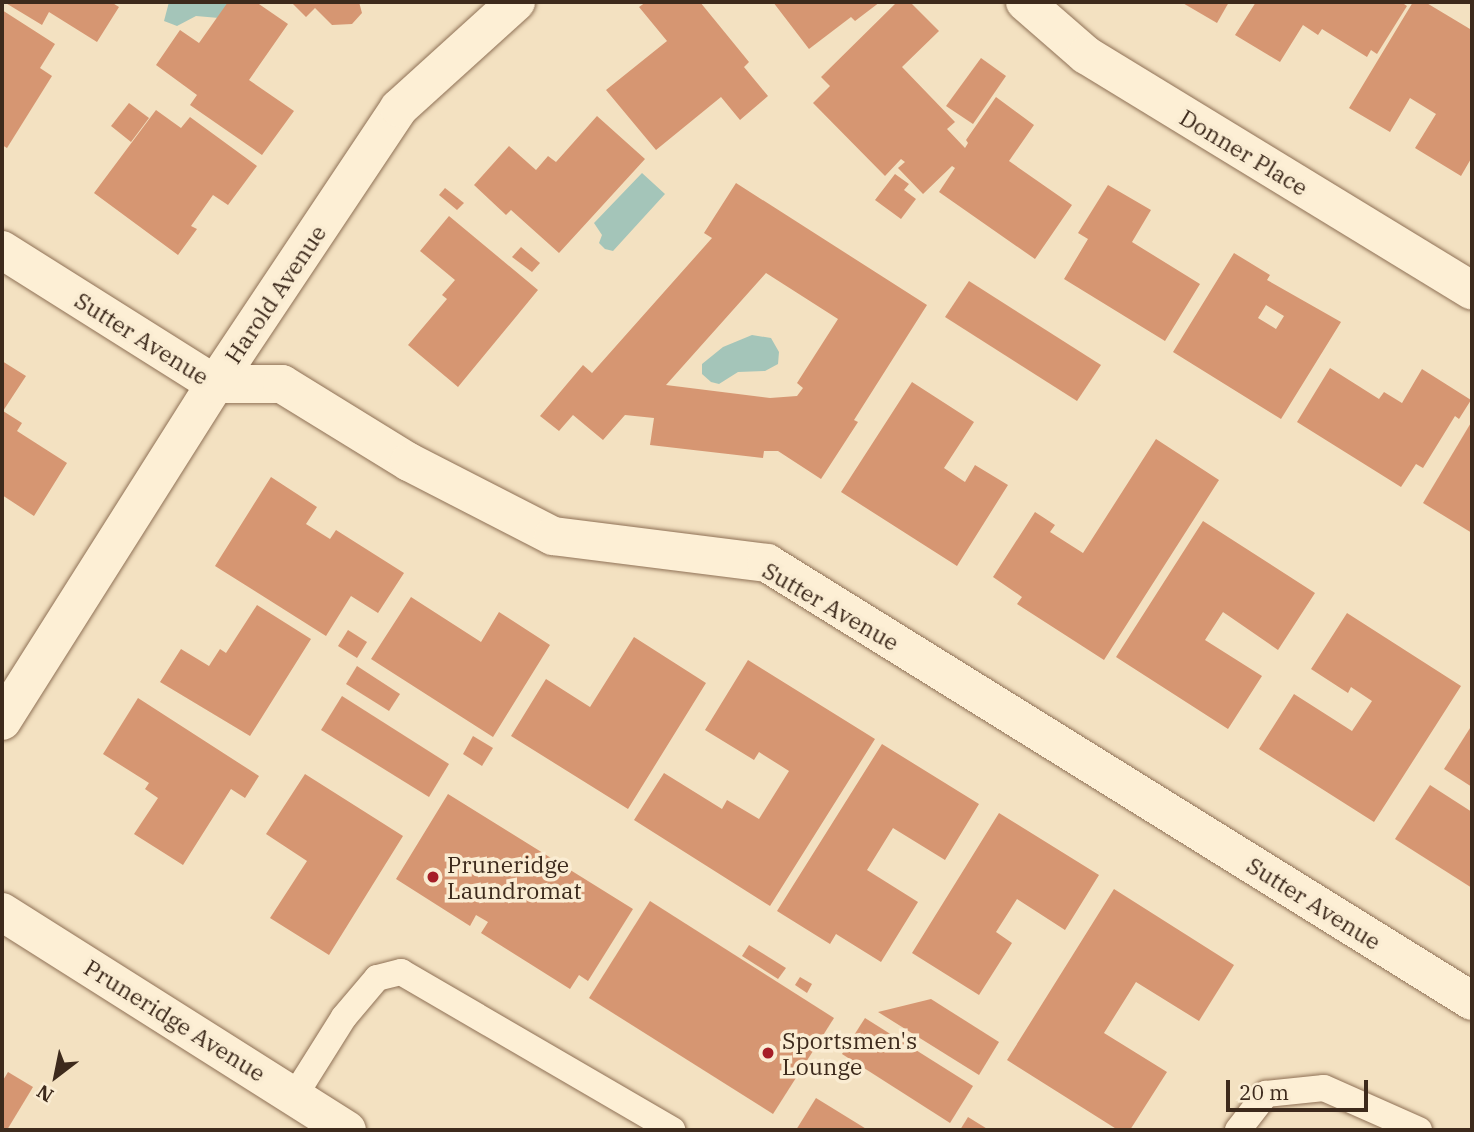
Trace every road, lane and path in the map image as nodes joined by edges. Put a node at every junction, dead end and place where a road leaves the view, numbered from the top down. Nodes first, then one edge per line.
1 (516, 2) edge
2 (1025, 2) edge
3 (2, 250) edge
4 (1472, 291) edge
5 (215, 384) junction
6 (2, 721) edge
7 (2, 912) edge
8 (1472, 1001) edge
9 (295, 1095) junction
10 (348, 1130) edge
11 (672, 1130) edge
12 (1238, 1130) edge
13 (1419, 1130) edge

1 - 5 street, Harold Avenue
2 - 4 street, Donner Place
3 - 5 street, Sutter Avenue
5 - 6 street, Harold Avenue
5 - 8 street, Sutter Avenue
7 - 9 street, Pruneridge Avenue
9 - 10 street, Pruneridge Avenue
9 - 11 lane
12 - 13 lane

